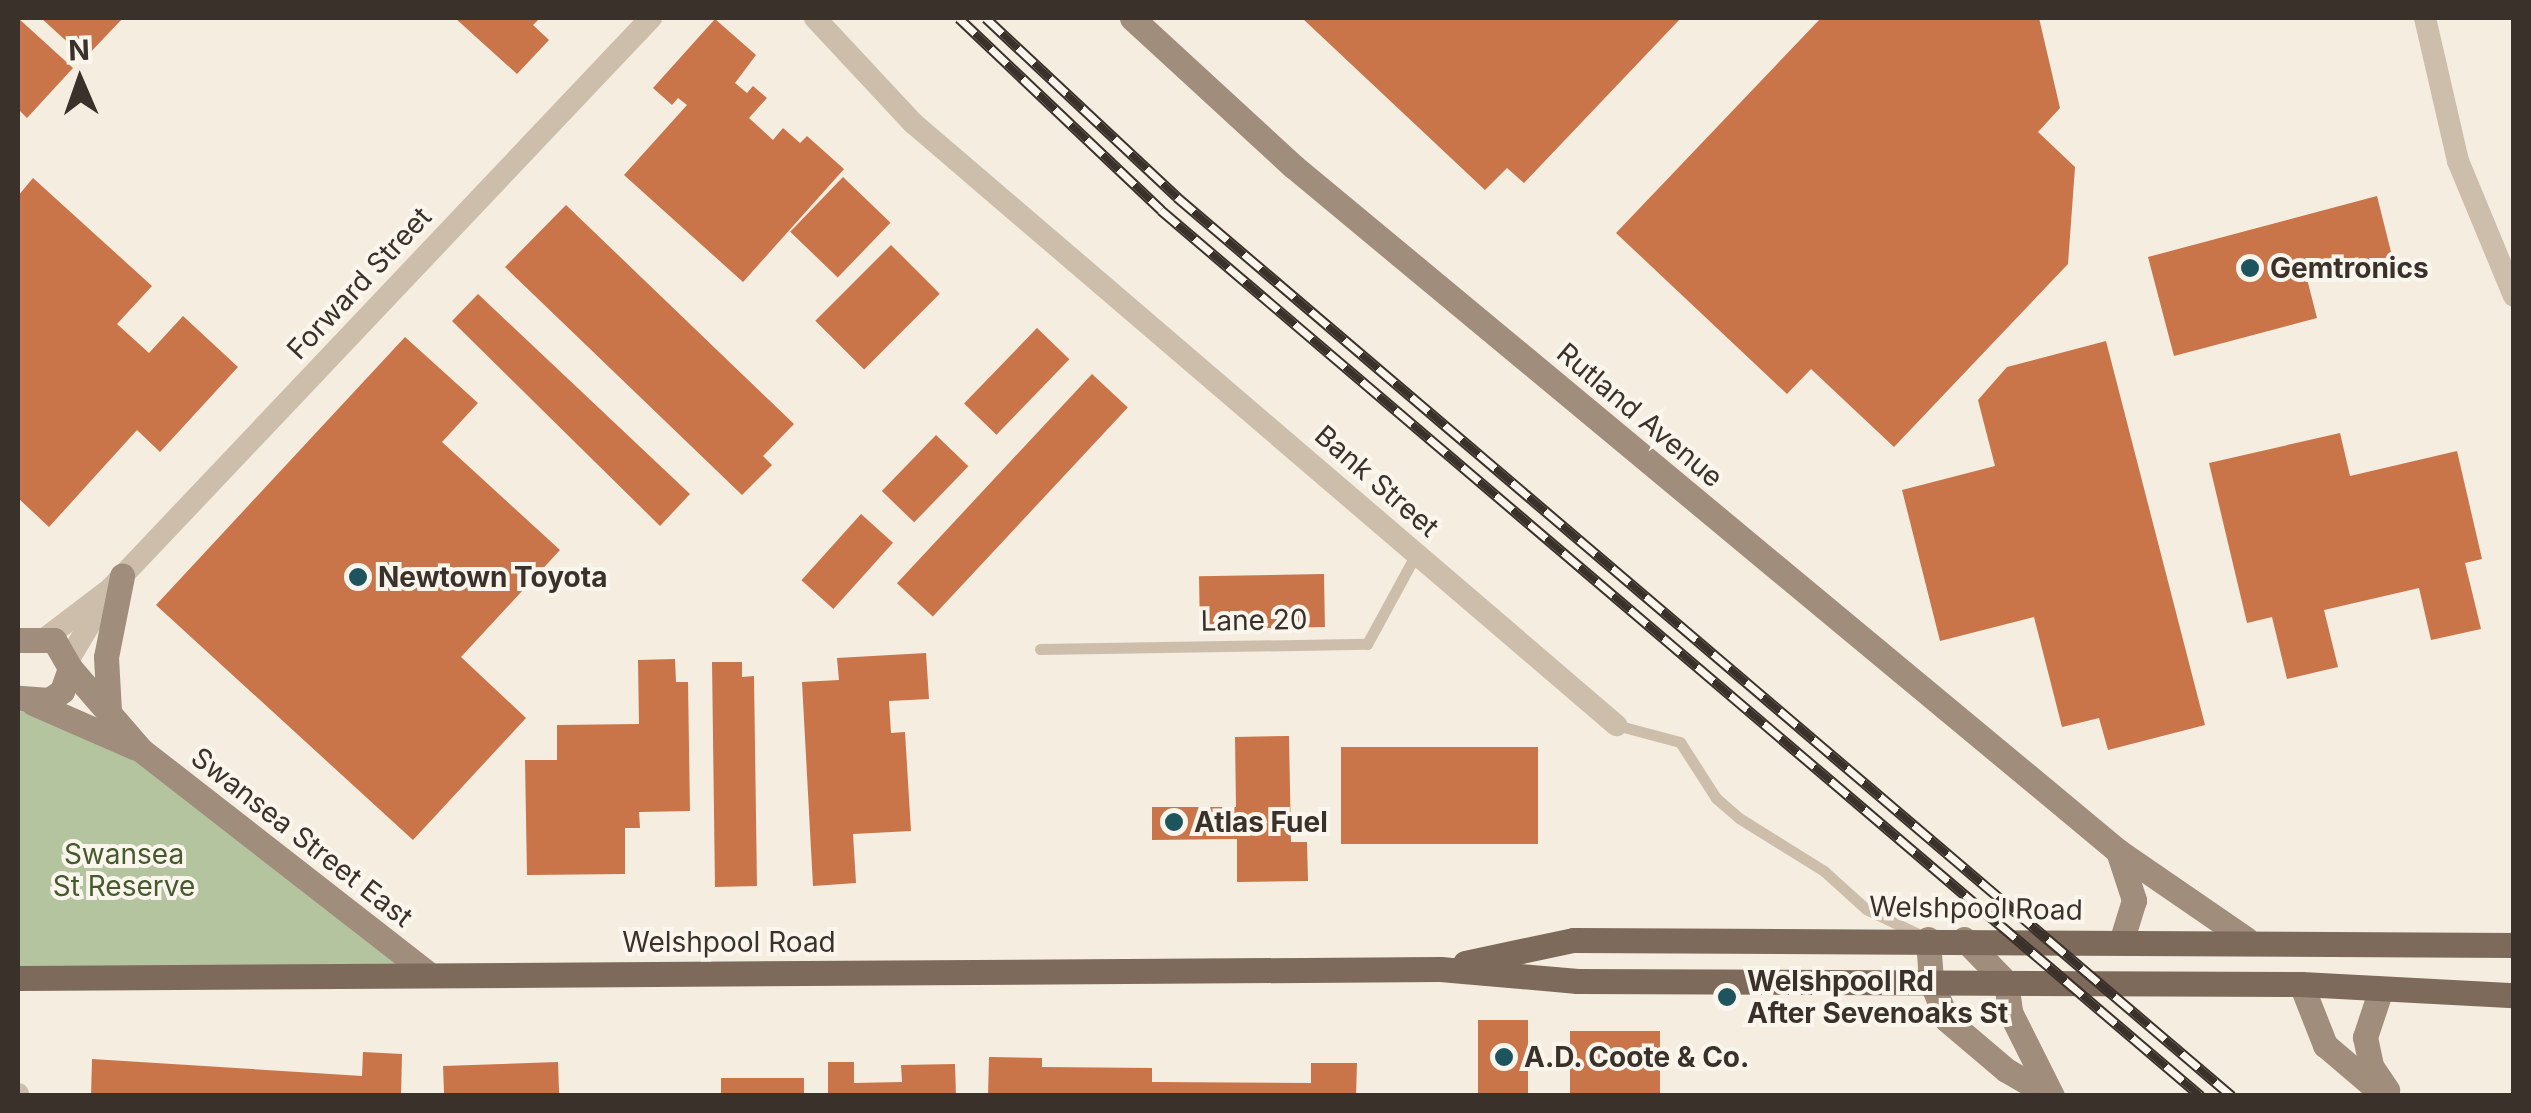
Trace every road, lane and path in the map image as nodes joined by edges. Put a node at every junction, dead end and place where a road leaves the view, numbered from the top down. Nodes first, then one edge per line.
1 (651, 18) edge
2 (815, 18) edge
3 (1132, 18) edge
4 (2425, 18) edge
5 (2514, 296) edge
6 (1416, 554) junction
7 (116, 582) junction
8 (26, 637) edge
9 (1040, 649) dead end
10 (69, 664) junction
11 (23, 702) edge
12 (109, 711) junction
13 (1616, 725) joint
14 (141, 750) junction
15 (2118, 850) junction
16 (1928, 939) junction
17 (2246, 939) junction
18 (1964, 940) junction
19 (2122, 940) junction
20 (2514, 945) edge
21 (1440, 969) junction
22 (426, 972) junction
23 (18, 978) edge
24 (1931, 981) junction
25 (2006, 982) junction
26 (2301, 984) junction
27 (2381, 990) junction
28 (2514, 995) edge
29 (2052, 1096) edge
30 (2388, 1096) edge

1 - 7 street, Forward Street
2 - 6 street, Bank Street
3 - 15 street, Rutland Avenue
4 - 5 street
6 - 9 lane, Lane 20
6 - 13 street, Bank Street
7 - 8 street, Forward Street
7 - 10 street, Forward Street
7 - 12 street
8 - 10 street, Swansea Street East
10 - 11 street
10 - 12 street, Swansea Street East
11 - 14 street, Swansea Street East
12 - 14 street, Swansea Street East
13 - 16 lane, Bank Street
14 - 22 street, Swansea Street East
15 - 17 street, Rutland Avenue
15 - 19 street
16 - 18 main road, Welshpool Road
16 - 21 main road, Welshpool Road
16 - 24 street
17 - 19 main road, Welshpool Road
17 - 20 main road, Welshpool Road
18 - 19 main road, Welshpool Road
18 - 25 street
21 - 22 main road, Welshpool Road
21 - 24 main road, Welshpool Road
22 - 23 main road, Welshpool Road
24 - 25 main road, Welshpool Road
24 - 29 street
25 - 26 main road, Welshpool Road
25 - 29 street
26 - 27 main road, Welshpool Road
26 - 30 street
27 - 28 main road, Welshpool Road
27 - 30 street

